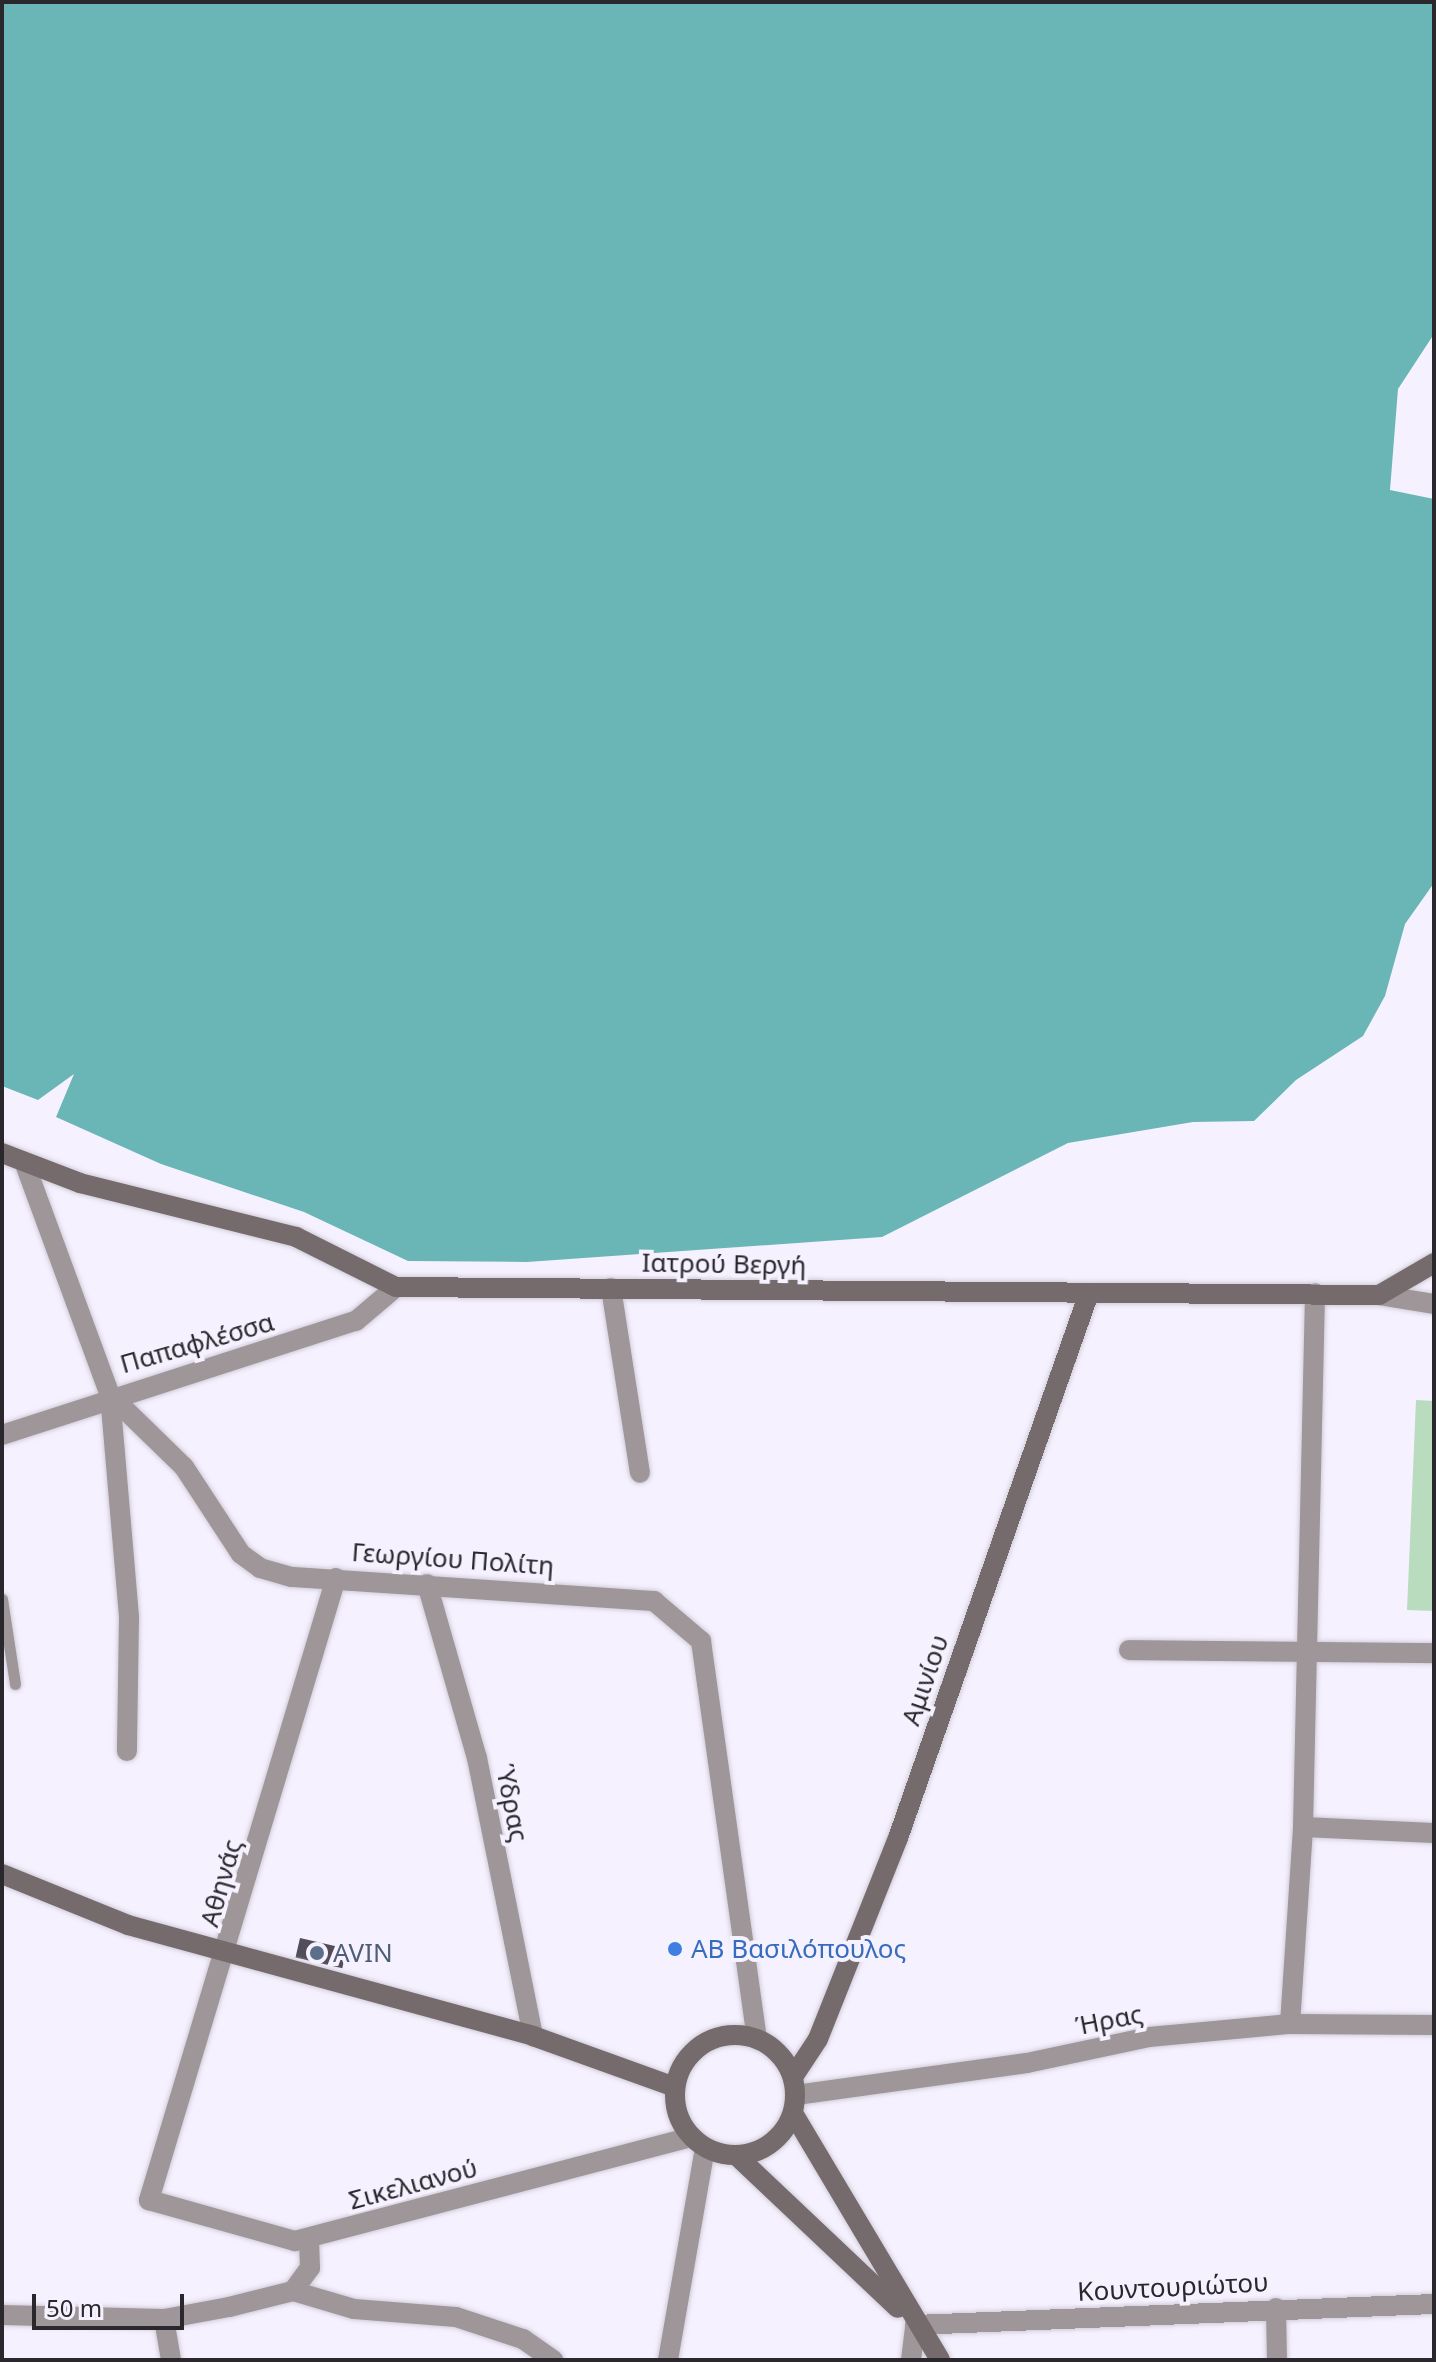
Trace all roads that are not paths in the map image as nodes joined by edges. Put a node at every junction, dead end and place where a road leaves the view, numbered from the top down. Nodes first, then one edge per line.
1 (2, 1153) edge
2 (26, 1167) junction
3 (1434, 1263) edge
4 (396, 1287) junction
5 (611, 1288) junction
6 (1089, 1293) junction
7 (1315, 1293) junction
8 (1379, 1295) junction
9 (1434, 1304) edge
10 (110, 1395) junction
11 (2, 1435) edge
12 (640, 1473) dead end
13 (336, 1578) junction
14 (427, 1584) junction
15 (2, 1599) edge
16 (1129, 1650) dead end
17 (1309, 1651) junction
18 (1434, 1653) edge
19 (15, 1684) dead end
20 (127, 1751) dead end
21 (1303, 1827) junction
22 (1434, 1833) edge
23 (2, 1874) edge
24 (227, 1956) junction
25 (1290, 2024) junction
26 (1434, 2025) edge
27 (533, 2036) junction
28 (757, 2039) junction
29 (675, 2087) junction
30 (794, 2095) junction
31 (698, 2143) junction
32 (737, 2156) junction
33 (149, 2200) joint
34 (309, 2239) junction
35 (293, 2291) junction
36 (1434, 2304) edge
37 (1276, 2308) junction
38 (2, 2315) edge
39 (164, 2319) junction
40 (915, 2325) junction
41 (171, 2360) edge
42 (553, 2360) edge
43 (668, 2360) edge
44 (911, 2360) edge
45 (940, 2360) edge
46 (1277, 2360) edge

1 - 2 main road, Ιατρού Βεργή
2 - 4 main road, Ιατρού Βεργή
2 - 10 street, Γεωργίου Πολίτη
3 - 8 main road
4 - 5 main road, Ιατρού Βεργή
4 - 10 street, Παπαφλέσσα
5 - 6 main road, Ιατρού Βεργή
5 - 12 street
6 - 7 main road, Ιατρού Βεργή
6 - 30 main road, Αμινίου
7 - 8 main road, Ιατρού Βεργή
7 - 17 street
8 - 9 street
10 - 11 street, Παπαφλέσσα
10 - 13 street, Γεωργίου Πολίτη
10 - 20 street
13 - 14 street, Γεωργίου Πολίτη
13 - 24 street, Αθηνάς
14 - 27 street, Ύδρας
14 - 28 street, Γεωργίου Πολίτη
15 - 19 lane
16 - 17 street
17 - 18 street
17 - 21 street
21 - 22 street
21 - 25 street
23 - 24 main road
24 - 27 main road
24 - 33 street, Αθηνάς
25 - 26 street, Ήρας
25 - 30 street, Ήρας
27 - 29 main road
28 - 29 main road
28 - 30 main road
29 - 31 main road
30 - 32 main road
30 - 40 main road
31 - 32 main road
31 - 34 street, Σικελιανού
31 - 43 street
32 - 40 main road
33 - 34 street, Σικελιανού
34 - 35 street
35 - 39 street
35 - 42 street
36 - 37 street, Κουντουριώτου
37 - 40 street, Κουντουριώτου
37 - 46 street
38 - 39 street
39 - 41 street
40 - 44 street
40 - 45 main road

